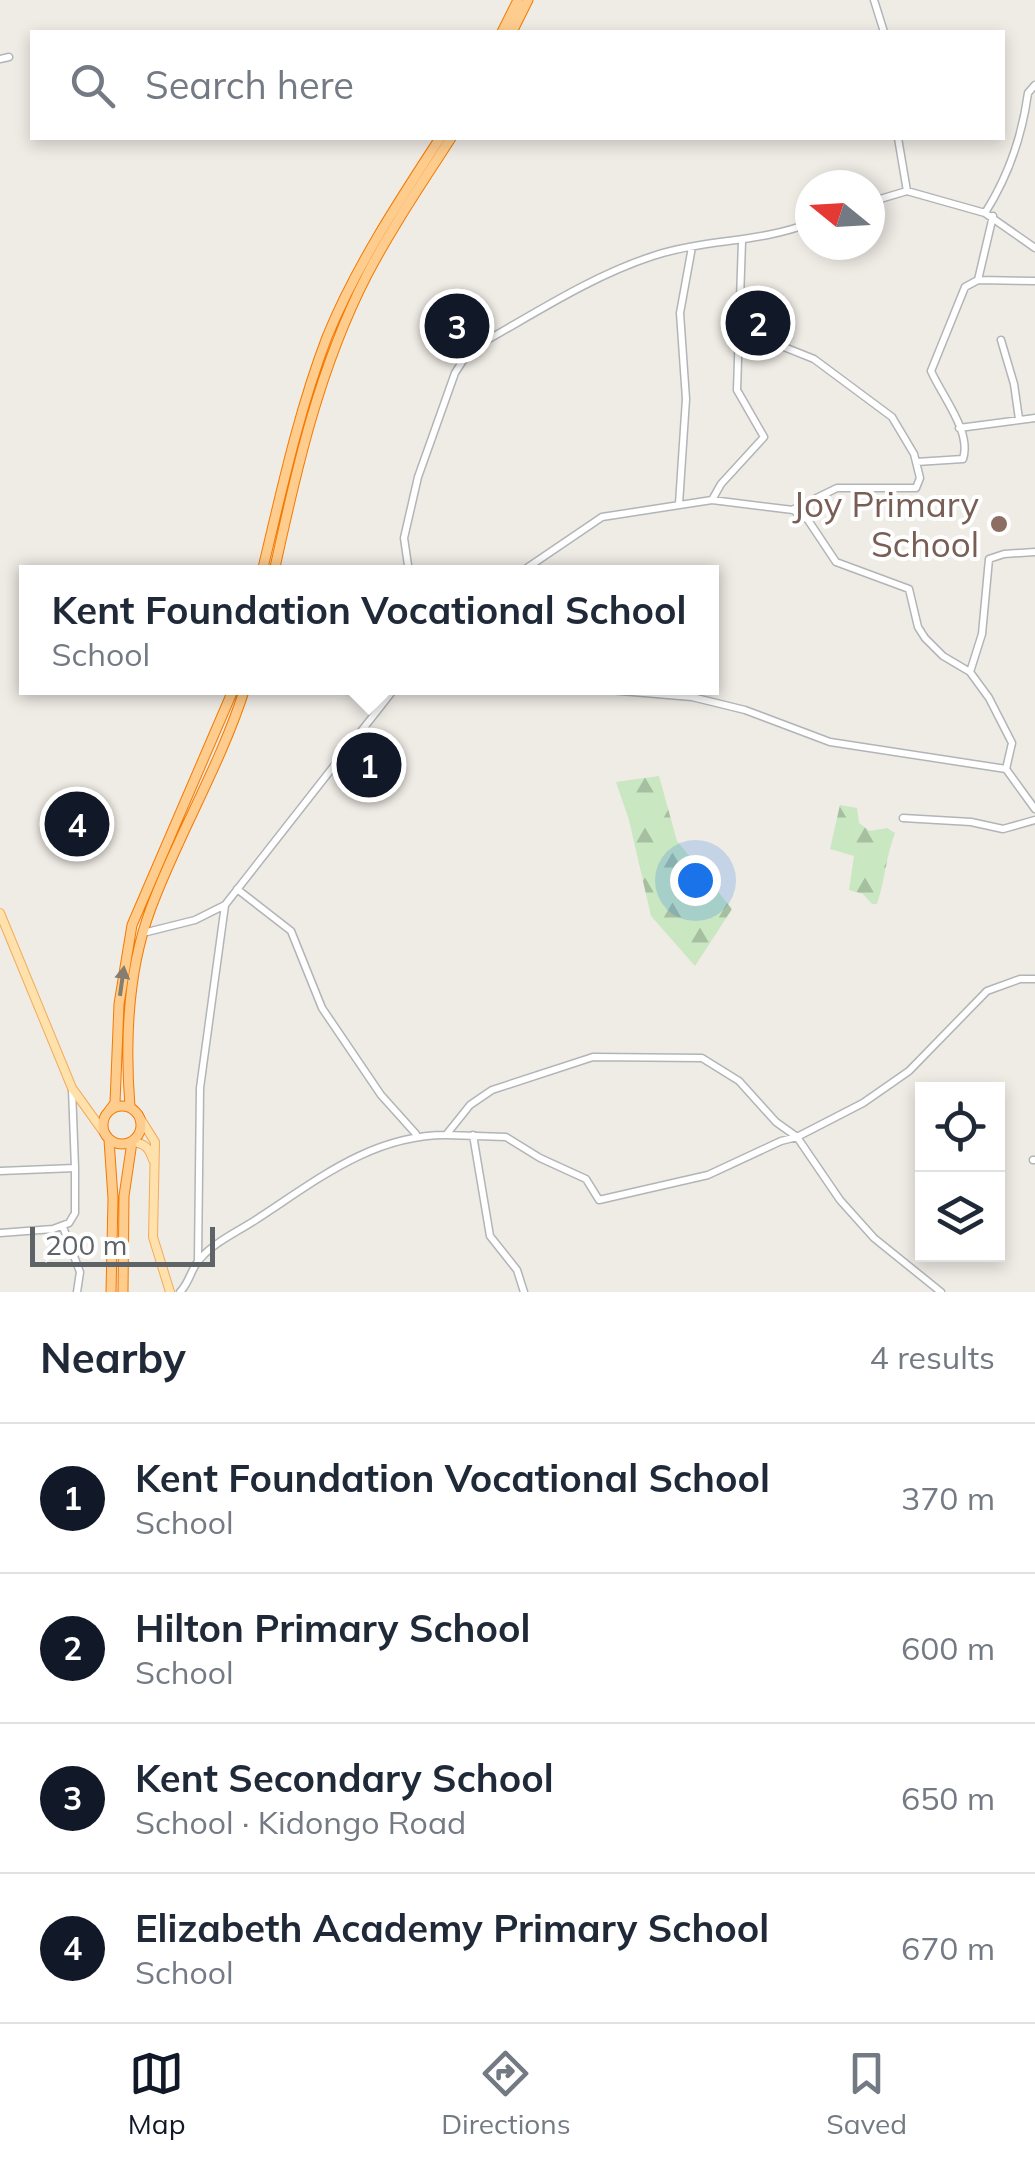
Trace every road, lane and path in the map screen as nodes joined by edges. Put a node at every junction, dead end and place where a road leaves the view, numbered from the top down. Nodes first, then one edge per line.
1 (518, 0) edge
2 (528, 0) edge
3 (874, 0) edge
4 (503, 30) edge
5 (513, 30) edge
6 (883, 30) edge
7 (1035, 85) edge
8 (439, 140) edge
9 (449, 140) edge
10 (898, 140) edge
11 (908, 191) junction
12 (885, 198) edge
13 (989, 215) junction
14 (795, 227) edge
15 (742, 240) junction
16 (692, 247) junction
17 (1035, 248) edge
18 (978, 280) junction
19 (1035, 282) edge
20 (740, 329) junction
21 (1000, 340) dead end
22 (1035, 418) edge
23 (1019, 419) junction
24 (959, 428) junction
25 (916, 462) junction
26 (712, 500) junction
27 (680, 504) junction
28 (793, 510) junction
29 (1035, 552) edge
30 (264, 565) edge
31 (276, 565) edge
32 (407, 565) edge
33 (531, 565) edge
34 (970, 672) junction
35 (231, 695) edge
36 (242, 695) edge
37 (390, 695) edge
38 (679, 695) edge
39 (1006, 769) junction
40 (1035, 809) edge
41 (903, 818) dead end
42 (1035, 820) edge
43 (237, 890) junction
44 (225, 905) junction
45 (0, 913) edge
46 (144, 933) junction
47 (1035, 979) edge
48 (72, 1088) junction
49 (80, 1099) junction
50 (130, 1107) junction
51 (109, 1111) junction
52 (140, 1118) junction
53 (417, 1135) junction
54 (446, 1135) junction
55 (473, 1135) junction
56 (107, 1137) junction
57 (797, 1137) junction
58 (132, 1142) junction
59 (75, 1168) junction
60 (156, 1169) junction
61 (0, 1171) edge
62 (63, 1227) junction
63 (0, 1232) edge
64 (198, 1260) junction
65 (77, 1292) edge
66 (110, 1292) edge
67 (122, 1292) edge
68 (170, 1292) edge
69 (180, 1292) edge
70 (524, 1292) edge
71 (941, 1292) edge

1 - 4 highway
2 - 5 highway
3 - 6 street
7 - 13 street
8 - 30 highway
9 - 31 highway
10 - 11 street
11 - 12 street
11 - 13 street
13 - 17 street
13 - 18 street
14 - 15 street
15 - 16 street
15 - 20 street
16 - 27 street
16 - 32 street
18 - 19 street
18 - 24 street
20 - 25 street
20 - 26 street
21 - 23 street
22 - 23 street
23 - 24 street
24 - 25 street
25 - 28 street
26 - 27 street
26 - 28 street
27 - 33 street
28 - 34 street
29 - 34 street
34 - 39 street
51 -> 35 highway
36 - 46 highway
37 - 43 street
38 - 39 street
39 - 40 street
41 - 42 street
43 - 44 street
43 - 53 street
44 - 46 street
44 - 64 street
45 - 48 main road
46 - 50 highway
47 - 57 street
48 - 49 main road
48 - 59 street
49 - 51 main road
49 - 56 main road
50 - 51 highway
50 - 52 highway
51 - 56 highway
52 - 58 highway
52 - 60 main road
53 - 54 street
53 - 64 street
54 - 55 street
54 - 57 street
55 - 57 street
55 - 70 street
56 - 58 highway
56 - 66 highway
57 - 71 street
58 - 60 main road
58 - 67 highway
59 - 61 street
59 - 62 street
60 - 68 main road
62 - 63 street
62 - 65 street
64 - 69 street

